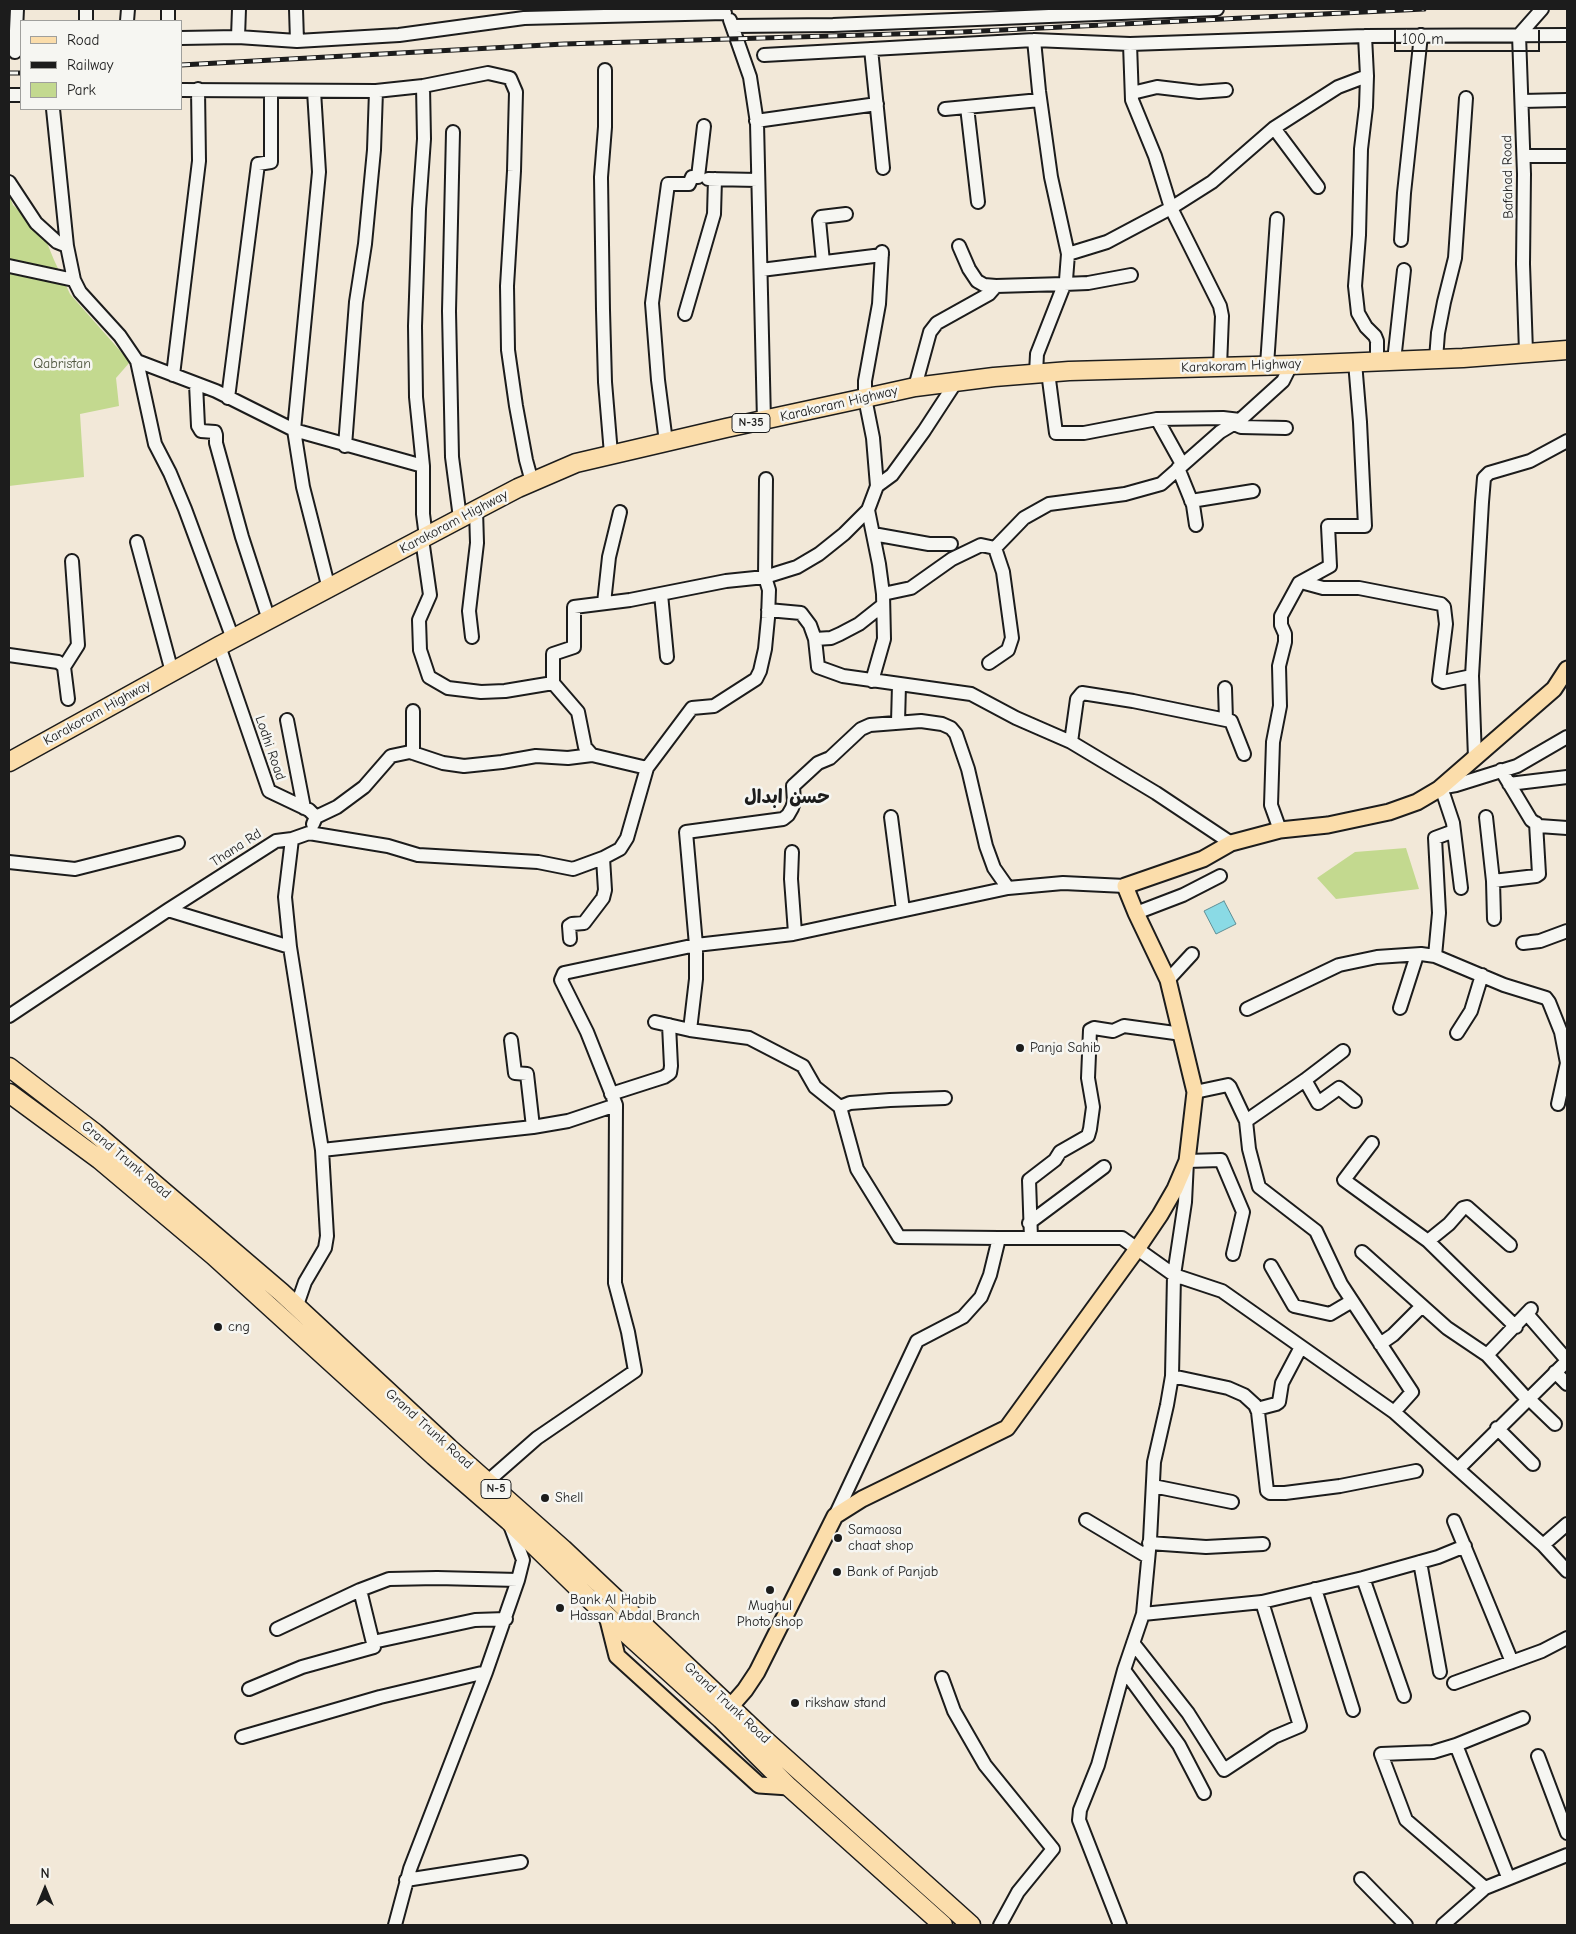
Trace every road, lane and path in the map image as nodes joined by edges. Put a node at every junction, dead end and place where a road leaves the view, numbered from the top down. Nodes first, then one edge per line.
1 (17, 9) edge
2 (238, 9) edge
3 (296, 9) edge
4 (1210, 9) edge
5 (1542, 9) edge
6 (725, 11) edge
7 (1131, 11) edge
8 (1092, 12) edge
9 (733, 26) junction
10 (1365, 36) junction
11 (1421, 36) junction
12 (1519, 36) junction
13 (1567, 36) edge
14 (238, 37) junction
15 (182, 38) edge
16 (1034, 40) junction
17 (297, 41) junction
18 (1130, 44) junction
19 (871, 49) junction
20 (15, 52) edge
21 (764, 55) dead end
22 (605, 70) dead end
23 (1367, 76) junction
24 (423, 86) junction
25 (198, 89) junction
26 (182, 90) edge
27 (1226, 90) dead end
28 (271, 91) junction
29 (314, 91) junction
30 (376, 91) junction
31 (1132, 93) junction
32 (1466, 98) dead end
33 (1040, 100) junction
34 (1567, 100) edge
35 (1522, 102) junction
36 (877, 104) junction
37 (967, 107) junction
38 (945, 109) dead end
39 (53, 110) edge
40 (756, 121) junction
41 (704, 126) dead end
42 (1274, 128) junction
43 (453, 132) dead end
44 (1524, 156) junction
45 (1567, 156) edge
46 (883, 168) dead end
47 (698, 177) junction
48 (715, 179) junction
49 (758, 180) junction
50 (9, 182) edge
51 (1318, 187) dead end
52 (978, 202) dead end
53 (1171, 208) junction
54 (846, 214) dead end
55 (1277, 219) dead end
56 (1401, 240) dead end
57 (67, 246) junction
58 (959, 246) dead end
59 (1068, 254) junction
60 (823, 262) junction
61 (9, 266) edge
62 (760, 270) junction
63 (1404, 270) dead end
64 (1131, 275) dead end
65 (74, 280) junction
66 (1064, 284) junction
67 (996, 286) junction
68 (686, 314) dead end
69 (1567, 350) edge
70 (1526, 352) junction
71 (1436, 359) junction
72 (137, 361) junction
73 (1385, 361) junction
74 (1356, 362) junction
75 (1267, 365) junction
76 (1291, 365) junction
77 (1220, 367) junction
78 (1042, 373) junction
79 (173, 375) junction
80 (956, 382) junction
81 (196, 384) junction
82 (915, 387) junction
83 (228, 398) junction
84 (865, 398) junction
85 (1157, 419) junction
86 (764, 421) junction
87 (1237, 422) junction
88 (1286, 428) dead end
89 (294, 430) junction
90 (1567, 441) edge
91 (666, 442) junction
92 (345, 446) junction
93 (611, 454) junction
94 (423, 466) junction
95 (1180, 466) junction
96 (766, 479) dead end
97 (532, 482) junction
98 (877, 486) junction
99 (1253, 491) dead end
100 (1191, 501) junction
101 (476, 510) junction
102 (868, 510) junction
103 (620, 512) dead end
104 (460, 518) junction
105 (1196, 524) dead end
106 (873, 534) junction
107 (424, 538) junction
108 (137, 542) dead end
109 (952, 544) dead end
110 (995, 548) junction
111 (72, 561) dead end
112 (765, 577) junction
113 (1301, 582) junction
114 (328, 589) junction
115 (661, 594) junction
116 (883, 600) junction
117 (604, 603) junction
118 (768, 610) junction
119 (269, 620) junction
120 (472, 637) dead end
121 (815, 639) junction
122 (226, 643) junction
123 (9, 655) edge
124 (667, 658) dead end
125 (989, 662) dead end
126 (64, 667) junction
127 (1567, 669) edge
128 (172, 672) junction
129 (1472, 676) junction
130 (872, 681) junction
131 (553, 683) junction
132 (899, 685) junction
133 (1225, 688) dead end
134 (68, 700) dead end
135 (413, 711) dead end
136 (287, 720) dead end
137 (1226, 720) junction
138 (898, 722) junction
139 (1567, 737) edge
140 (1071, 742) junction
141 (413, 753) junction
142 (1244, 754) dead end
143 (592, 756) junction
144 (1475, 758) junction
145 (9, 762) edge
146 (647, 768) junction
147 (1501, 770) junction
148 (1567, 777) edge
149 (1509, 784) junction
150 (1439, 788) junction
151 (304, 808) junction
152 (316, 817) junction
153 (891, 817) dead end
154 (1486, 817) dead end
155 (1536, 823) junction
156 (1567, 828) edge
157 (1280, 830) junction
158 (1454, 831) junction
159 (310, 833) junction
160 (292, 839) junction
161 (1231, 843) junction
162 (178, 844) dead end
163 (792, 852) dead end
164 (602, 858) junction
165 (9, 862) edge
166 (1220, 876) dead end
167 (1493, 881) junction
168 (1125, 886) junction
169 (1008, 888) junction
170 (1461, 888) dead end
171 (168, 910) junction
172 (903, 910) junction
173 (1136, 914) junction
174 (1494, 919) dead end
175 (1567, 932) edge
176 (795, 933) junction
177 (570, 939) dead end
178 (1523, 943) dead end
179 (696, 945) junction
180 (290, 947) junction
181 (1192, 954) dead end
182 (1417, 954) junction
183 (1435, 956) junction
184 (1482, 975) junction
185 (1168, 980) junction
186 (1400, 1008) dead end
187 (1247, 1009) dead end
188 (9, 1016) edge
189 (655, 1022) dead end
190 (669, 1025) junction
191 (690, 1030) junction
192 (1457, 1032) dead end
193 (1182, 1034) junction
194 (511, 1040) dead end
195 (1343, 1051) dead end
196 (1567, 1063) edge
197 (9, 1067) edge
198 (1305, 1080) junction
199 (1195, 1092) junction
200 (9, 1093) edge
201 (945, 1098) dead end
202 (613, 1099) junction
203 (1355, 1101) dead end
204 (1558, 1104) dead end
205 (840, 1107) junction
206 (1246, 1121) junction
207 (533, 1128) junction
208 (1372, 1143) dead end
209 (322, 1150) junction
210 (1188, 1161) junction
211 (1104, 1167) dead end
212 (1029, 1223) junction
213 (999, 1238) junction
214 (1031, 1238) junction
215 (1428, 1241) junction
216 (1510, 1245) dead end
217 (1137, 1249) junction
218 (1362, 1252) dead end
219 (1233, 1254) dead end
220 (1271, 1266) dead end
221 (1174, 1275) junction
222 (305, 1282) junction
223 (281, 1292) junction
224 (1352, 1301) junction
225 (1422, 1306) junction
226 (296, 1308) junction
227 (1516, 1327) junction
228 (1380, 1344) junction
229 (1301, 1347) junction
230 (1487, 1355) junction
231 (1567, 1360) edge
232 (1556, 1372) junction
233 (1172, 1376) junction
234 (1567, 1384) edge
235 (1528, 1398) junction
236 (1256, 1409) junction
237 (1394, 1412) junction
238 (1555, 1424) dead end
239 (1497, 1428) junction
240 (1533, 1464) dead end
241 (1459, 1468) junction
242 (1416, 1471) dead end
243 (488, 1481) junction
244 (1152, 1486) junction
245 (1232, 1502) dead end
246 (835, 1516) junction
247 (1086, 1520) dead end
248 (1454, 1521) dead end
249 (509, 1522) junction
250 (1567, 1524) edge
251 (1149, 1543) junction
252 (1263, 1544) dead end
253 (1543, 1545) junction
254 (1465, 1546) junction
255 (1148, 1557) junction
256 (549, 1559) junction
257 (524, 1560) junction
258 (1420, 1562) junction
259 (1567, 1571) edge
260 (1363, 1578) junction
261 (518, 1580) junction
262 (1315, 1589) junction
263 (360, 1590) junction
264 (1262, 1602) junction
265 (1143, 1614) junction
266 (506, 1619) junction
267 (277, 1629) dead end
268 (1567, 1638) edge
269 (373, 1642) junction
270 (1133, 1643) junction
271 (1512, 1662) junction
272 (1124, 1670) junction
273 (486, 1672) junction
274 (1440, 1672) dead end
275 (942, 1678) dead end
276 (1454, 1683) dead end
277 (249, 1689) dead end
278 (1404, 1696) dead end
279 (731, 1706) junction
280 (1353, 1710) dead end
281 (1523, 1718) dead end
282 (242, 1737) dead end
283 (1456, 1745) junction
284 (1538, 1756) dead end
285 (1204, 1793) dead end
286 (1567, 1833) edge
287 (1567, 1855) edge
288 (521, 1862) dead end
289 (1508, 1877) junction
290 (1361, 1879) dead end
291 (406, 1880) junction
292 (1485, 1888) junction
293 (395, 1925) edge
294 (943, 1925) edge
295 (971, 1925) edge
296 (1000, 1925) edge
297 (1120, 1925) edge
298 (1406, 1925) edge
299 (1443, 1925) edge

1 - 20 street
2 - 14 street
3 - 17 street
4 - 7 street
5 - 12 street
6 - 9 street
6 - 17 street
7 - 8 street
8 - 9 street
9 - 40 street
10 - 11 street
10 - 18 street
10 - 23 street
11 - 12 street
11 - 56 street
12 - 13 street
12 - 35 street, Bafahad Road
14 - 15 street
14 - 17 street
16 - 18 street
16 - 19 street
16 - 33 street
18 - 31 street
19 - 21 street
19 - 36 street
22 - 93 street
23 - 42 street
23 - 73 street
24 - 30 street
24 - 94 street
24 - 97 street
25 - 26 street
25 - 28 street
25 - 79 street
27 - 31 street
28 - 29 street
28 - 83 street
29 - 30 street
29 - 89 street
30 - 92 street
31 - 53 street
32 - 71 street
33 - 37 street
33 - 59 street
34 - 35 street
35 - 44 street, Bafahad Road
36 - 40 street
36 - 46 street
37 - 38 street
37 - 52 street
39 - 57 street
40 - 49 street
41 - 47 street
42 - 51 street
42 - 53 street
43 - 104 street
44 - 45 street
44 - 70 street, Bafahad Road
47 - 48 street
47 - 91 street
48 - 49 street
48 - 68 street
49 - 62 street
50 - 57 street
53 - 59 street
53 - 77 street
54 - 60 street
55 - 75 street
57 - 65 street
58 - 67 street
59 - 66 street
60 - 62 street
60 - 84 street
61 - 65 street
62 - 86 street
63 - 73 street
64 - 66 street
65 - 72 street
66 - 67 street
66 - 78 street
67 - 82 street
69 - 70 highway, Karakoram Highway / N-35
70 - 71 highway, Karakoram Highway / N-35
71 - 73 highway, Karakoram Highway / N-35
72 - 79 street
72 - 122 street, Lodhi Road
73 - 74 highway, Karakoram Highway / N-35
74 - 76 highway, Karakoram Highway / N-35
74 - 113 street
75 - 76 highway, Karakoram Highway / N-35
75 - 77 highway, Karakoram Highway / N-35
76 - 87 street
77 - 78 highway, Karakoram Highway / N-35
78 - 80 highway, Karakoram Highway / N-35
78 - 85 street
79 - 81 street
80 - 82 highway, Karakoram Highway / N-35
80 - 98 street
81 - 83 street
81 - 119 street
82 - 84 highway, Karakoram Highway / N-35
83 - 89 street
84 - 86 highway, Karakoram Highway / N-35
84 - 98 street
85 - 87 street
85 - 95 street
86 - 91 highway, Karakoram Highway / N-35
87 - 88 street
87 - 95 street
89 - 92 street
89 - 114 street
90 - 129 street
91 - 93 highway, Karakoram Highway / N-35
92 - 94 street
93 - 97 highway, Karakoram Highway / N-35
94 - 107 street
95 - 100 street
95 - 110 street
96 - 112 street
97 - 101 highway, Karakoram Highway / N-35
98 - 102 street
99 - 100 street
100 - 105 street
101 - 104 highway, Karakoram Highway / N-35
101 - 120 street
102 - 106 street
102 - 112 street
103 - 117 street
104 - 107 highway, Karakoram Highway / N-35
106 - 109 street
106 - 116 street
107 - 114 highway, Karakoram Highway / N-35
107 - 131 street
108 - 128 street
110 - 116 street
110 - 125 street
111 - 126 street
112 - 115 street
112 - 118 street
113 - 129 street
113 - 157 street
114 - 119 highway, Karakoram Highway / N-35
115 - 117 street
115 - 124 street
116 - 121 street
116 - 130 street
117 - 131 street
118 - 121 street
118 - 146 street
119 - 122 highway, Karakoram Highway / N-35
121 - 130 street
122 - 128 highway, Karakoram Highway / N-35
122 - 151 street, Lodhi Road
123 - 126 street
126 - 134 street
127 - 144 main road
128 - 145 highway, Karakoram Highway / N-35
129 - 144 street
130 - 132 street
131 - 143 street
132 - 138 street
132 - 140 street
133 - 137 street
135 - 141 street
136 - 151 street
137 - 140 street
137 - 142 street
138 - 169 street
138 - 179 street
139 - 147 street
140 - 161 street
141 - 143 street
141 - 152 street
143 - 146 street
144 - 150 main road
146 - 164 street, Thana Rd
147 - 149 street
147 - 150 street
148 - 149 street
149 - 155 street
150 - 157 main road
150 - 158 street
151 - 152 street, Lodhi Road
152 - 159 street
153 - 172 street
154 - 167 street
155 - 156 street
155 - 167 street
157 - 161 main road
158 - 170 street
158 - 183 street
159 - 160 street, Thana Rd
159 - 164 street, Thana Rd
160 - 171 street, Thana Rd
160 - 180 street
161 - 168 main road
162 - 165 street
163 - 176 street
164 - 177 street
166 - 173 street
167 - 174 street
168 - 169 street
168 - 173 main road
169 - 172 street
171 - 180 street
171 - 188 street, Thana Rd
172 - 176 street
173 - 185 main road
175 - 178 street
176 - 179 street
179 - 191 street
179 - 202 street
180 - 209 street
181 - 185 street
182 - 183 street
182 - 186 street
182 - 187 street
183 - 184 street
184 - 192 street
184 - 196 street
185 - 193 main road
189 - 190 street
190 - 191 street
190 - 202 street
191 - 205 street
193 - 199 main road
193 - 212 street
194 - 207 street
195 - 198 street
196 - 204 street
197 - 223 highway, Grand Trunk Road / N-5
198 - 203 street
198 - 206 street
199 - 206 street
199 - 210 main road
200 - 249 highway, Grand Trunk Road / N-5
201 - 205 street
202 - 207 street
202 - 243 street
205 - 213 street
206 - 224 street
207 - 209 street
208 - 215 street
209 - 222 street
210 - 217 main road
210 - 219 street
210 - 221 street
211 - 212 street
212 - 214 street
213 - 214 street
213 - 246 street
214 - 217 street
215 - 216 street
215 - 227 street
217 - 221 street
217 - 246 main road
218 - 225 street
220 - 224 street
221 - 229 street
221 - 233 street
222 - 223 street
222 - 226 street
223 - 226 highway, Grand Trunk Road / N-5
224 - 228 street
225 - 228 street
225 - 230 street
226 - 243 highway, Grand Trunk Road / N-5
227 - 230 street
227 - 231 street
228 - 237 street
229 - 236 street
229 - 237 street
230 - 235 street
231 - 232 street
232 - 234 street
232 - 235 street
233 - 236 street
233 - 244 street
235 - 238 street
235 - 239 street
236 - 242 street
237 - 241 street
239 - 240 street
239 - 241 street
241 - 253 street
243 - 279 highway, Grand Trunk Road / N-5
244 - 245 street
244 - 251 street
246 - 279 main road
247 - 255 street
248 - 254 street
249 - 256 highway, Grand Trunk Road / N-5
249 - 257 street
250 - 253 street
251 - 252 street
251 - 255 street
253 - 259 street
254 - 258 street
254 - 271 street
255 - 265 street
256 - 257 street
256 - 294 highway, Grand Trunk Road / N-5
257 - 261 street
258 - 260 street
258 - 274 street
260 - 262 street
260 - 278 street
261 - 263 street
261 - 266 street
262 - 264 street
262 - 280 street
263 - 267 street
263 - 269 street
264 - 265 street
264 - 270 street
265 - 270 street
266 - 269 street
266 - 273 street
268 - 271 street
269 - 277 street
270 - 272 street
271 - 276 street
272 - 285 street
272 - 297 street
273 - 282 street
273 - 291 street
275 - 296 street
279 - 295 highway, Grand Trunk Road / N-5
281 - 283 street
283 - 289 street
283 - 292 street
284 - 286 street
287 - 289 street
288 - 291 street
289 - 292 street
290 - 298 street
291 - 293 street
292 - 299 street

